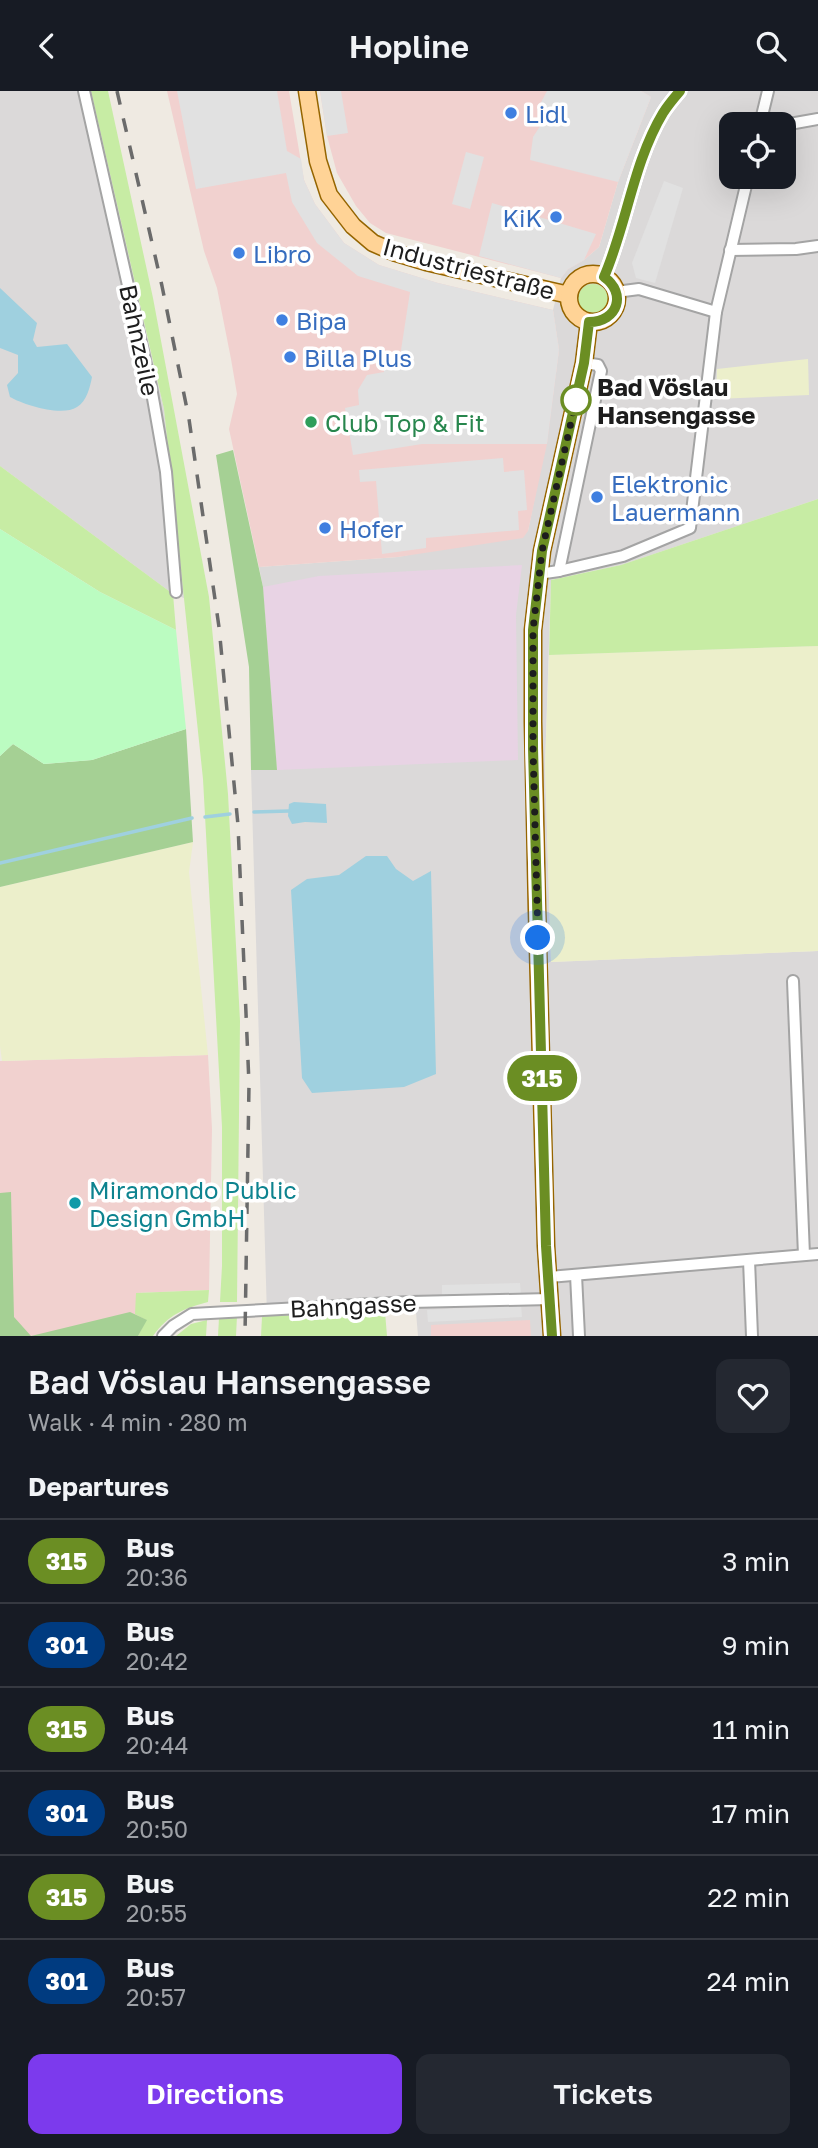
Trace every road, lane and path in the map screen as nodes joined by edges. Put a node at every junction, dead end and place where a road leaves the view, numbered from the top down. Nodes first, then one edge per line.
1 (84, 91) edge
2 (307, 91) edge
3 (680, 91) edge
4 (768, 91) edge
5 (763, 112) edge
6 (818, 118) edge
7 (796, 123) edge
8 (745, 189) edge
9 (818, 246) edge
10 (730, 250) junction
11 (604, 277) junction
12 (617, 292) junction
13 (569, 295) junction
14 (716, 312) junction
15 (589, 322) junction
16 (584, 363) junction
17 (559, 571) junction
18 (538, 574) junction
19 (176, 592) dead end
20 (793, 981) dead end
21 (818, 1254) edge
22 (804, 1255) junction
23 (749, 1260) junction
24 (576, 1275) junction
25 (548, 1277) junction
26 (550, 1299) junction
27 (163, 1336) edge
28 (552, 1336) edge
29 (579, 1336) edge
30 (752, 1336) edge

1 - 19 street, Bahnzeile
2 - 13 main road, Industriestraße
3 - 11 street
4 - 5 street
6 - 7 street
8 - 10 street
9 - 10 street
10 - 14 street
11 - 12 main road
11 - 13 main road
12 - 14 street
12 - 15 main road
13 - 15 main road
14 - 17 street
15 - 16 main road
16 - 17 street
16 - 18 main road
17 - 18 street
18 - 25 main road
20 - 22 street
21 - 22 street
22 - 23 street
23 - 24 street
23 - 30 street
24 - 25 street
24 - 29 street
25 - 26 main road
26 - 27 street, Bahngasse
26 - 28 main road

